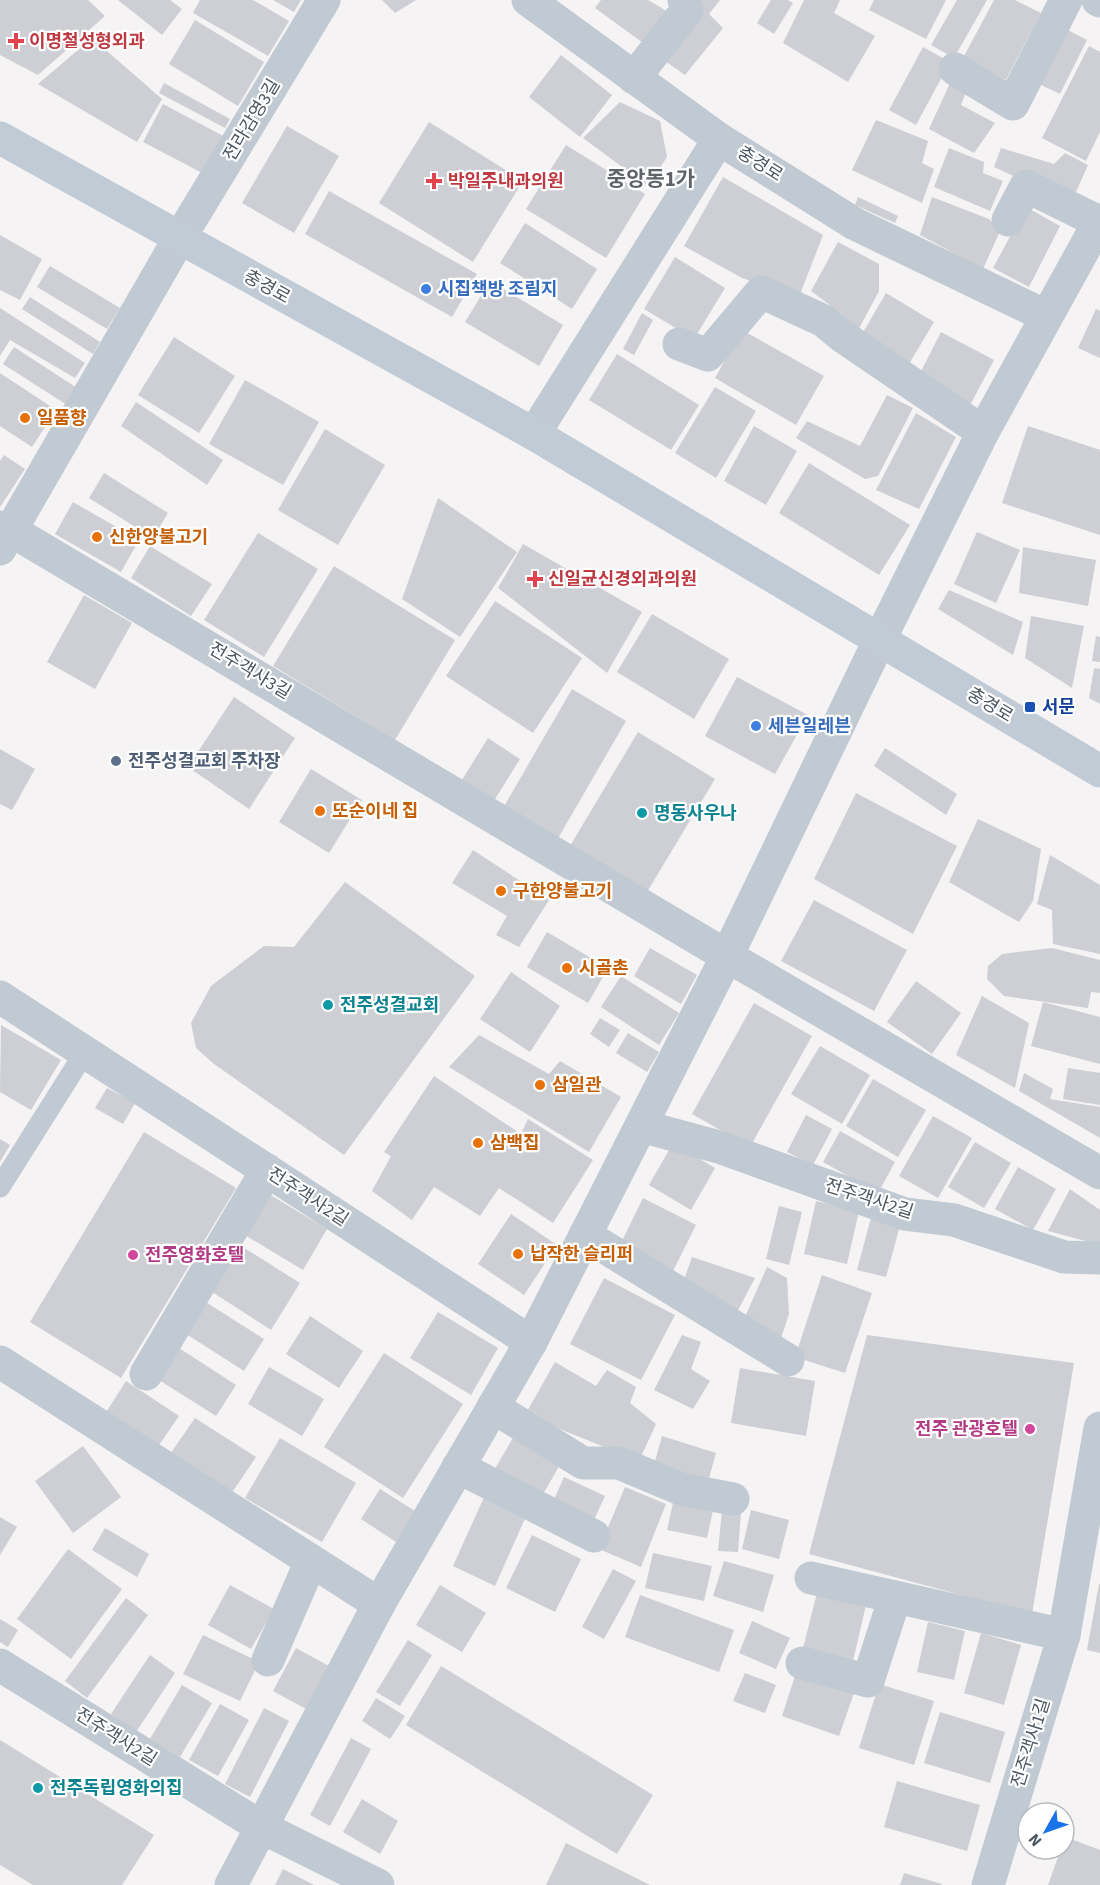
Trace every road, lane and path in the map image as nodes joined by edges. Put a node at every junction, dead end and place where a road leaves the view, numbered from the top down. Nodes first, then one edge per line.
1 (324, 0) edge
2 (528, 0) edge
3 (684, 0) edge
4 (1066, 0) edge
5 (955, 69) dead end
6 (634, 78) junction
7 (0, 138) edge
8 (719, 139) junction
9 (1008, 220) dead end
10 (1099, 221) edge
11 (180, 239) junction
12 (1046, 316) junction
13 (680, 344) dead end
14 (983, 432) junction
15 (534, 434) junction
16 (4, 536) edge
17 (880, 639) junction
18 (1100, 771) edge
19 (727, 956) junction
20 (0, 997) edge
21 (85, 1052) junction
22 (640, 1126) junction
23 (267, 1170) junction
24 (1100, 1173) edge
25 (0, 1187) edge
26 (585, 1235) junction
27 (1100, 1258) edge
28 (531, 1342) junction
29 (788, 1360) dead end
30 (0, 1362) edge
31 (146, 1374) dead end
32 (494, 1407) junction
33 (1100, 1428) edge
34 (458, 1467) junction
35 (733, 1498) dead end
36 (1092, 1520) edge
37 (594, 1536) dead end
38 (312, 1561) junction
39 (811, 1578) dead end
40 (895, 1597) junction
41 (378, 1604) junction
42 (1064, 1635) junction
43 (268, 1660) dead end
44 (802, 1664) dead end
45 (0, 1665) edge
46 (263, 1828) junction
47 (231, 1885) edge
48 (378, 1885) edge
49 (988, 1885) edge

1 - 11 street, 전라감영3길
2 - 6 street
3 - 6 street
4 - 5 street
6 - 8 street
7 - 11 street, 충경로
8 - 12 street, 충경로
8 - 15 street, 충경로
9 - 10 street
10 - 12 street
11 - 15 street, 충경로
11 - 16 street, 전주객사3길
12 - 14 street
13 - 14 street
14 - 17 street
15 - 17 street, 충경로
16 - 19 street, 전주객사3길
17 - 18 street, 충경로
17 - 19 street
19 - 22 street
19 - 24 street
20 - 21 street
21 - 23 street, 전주객사2길
21 - 25 lane
22 - 26 street
22 - 27 street, 전주객사2길
23 - 28 street, 전주객사2길
23 - 31 street
26 - 28 street
26 - 29 street
28 - 32 street
30 - 38 street
32 - 34 street
32 - 35 street
33 - 36 street, 전주객사1길
34 - 37 street
34 - 41 street
36 - 42 street, 전주객사1길
38 - 41 street
38 - 43 street
39 - 40 street
40 - 42 street
40 - 44 street
41 - 46 street
42 - 49 street, 전주객사1길
45 - 46 street, 전주객사2길
46 - 47 street
46 - 48 street, 전주객사2길

